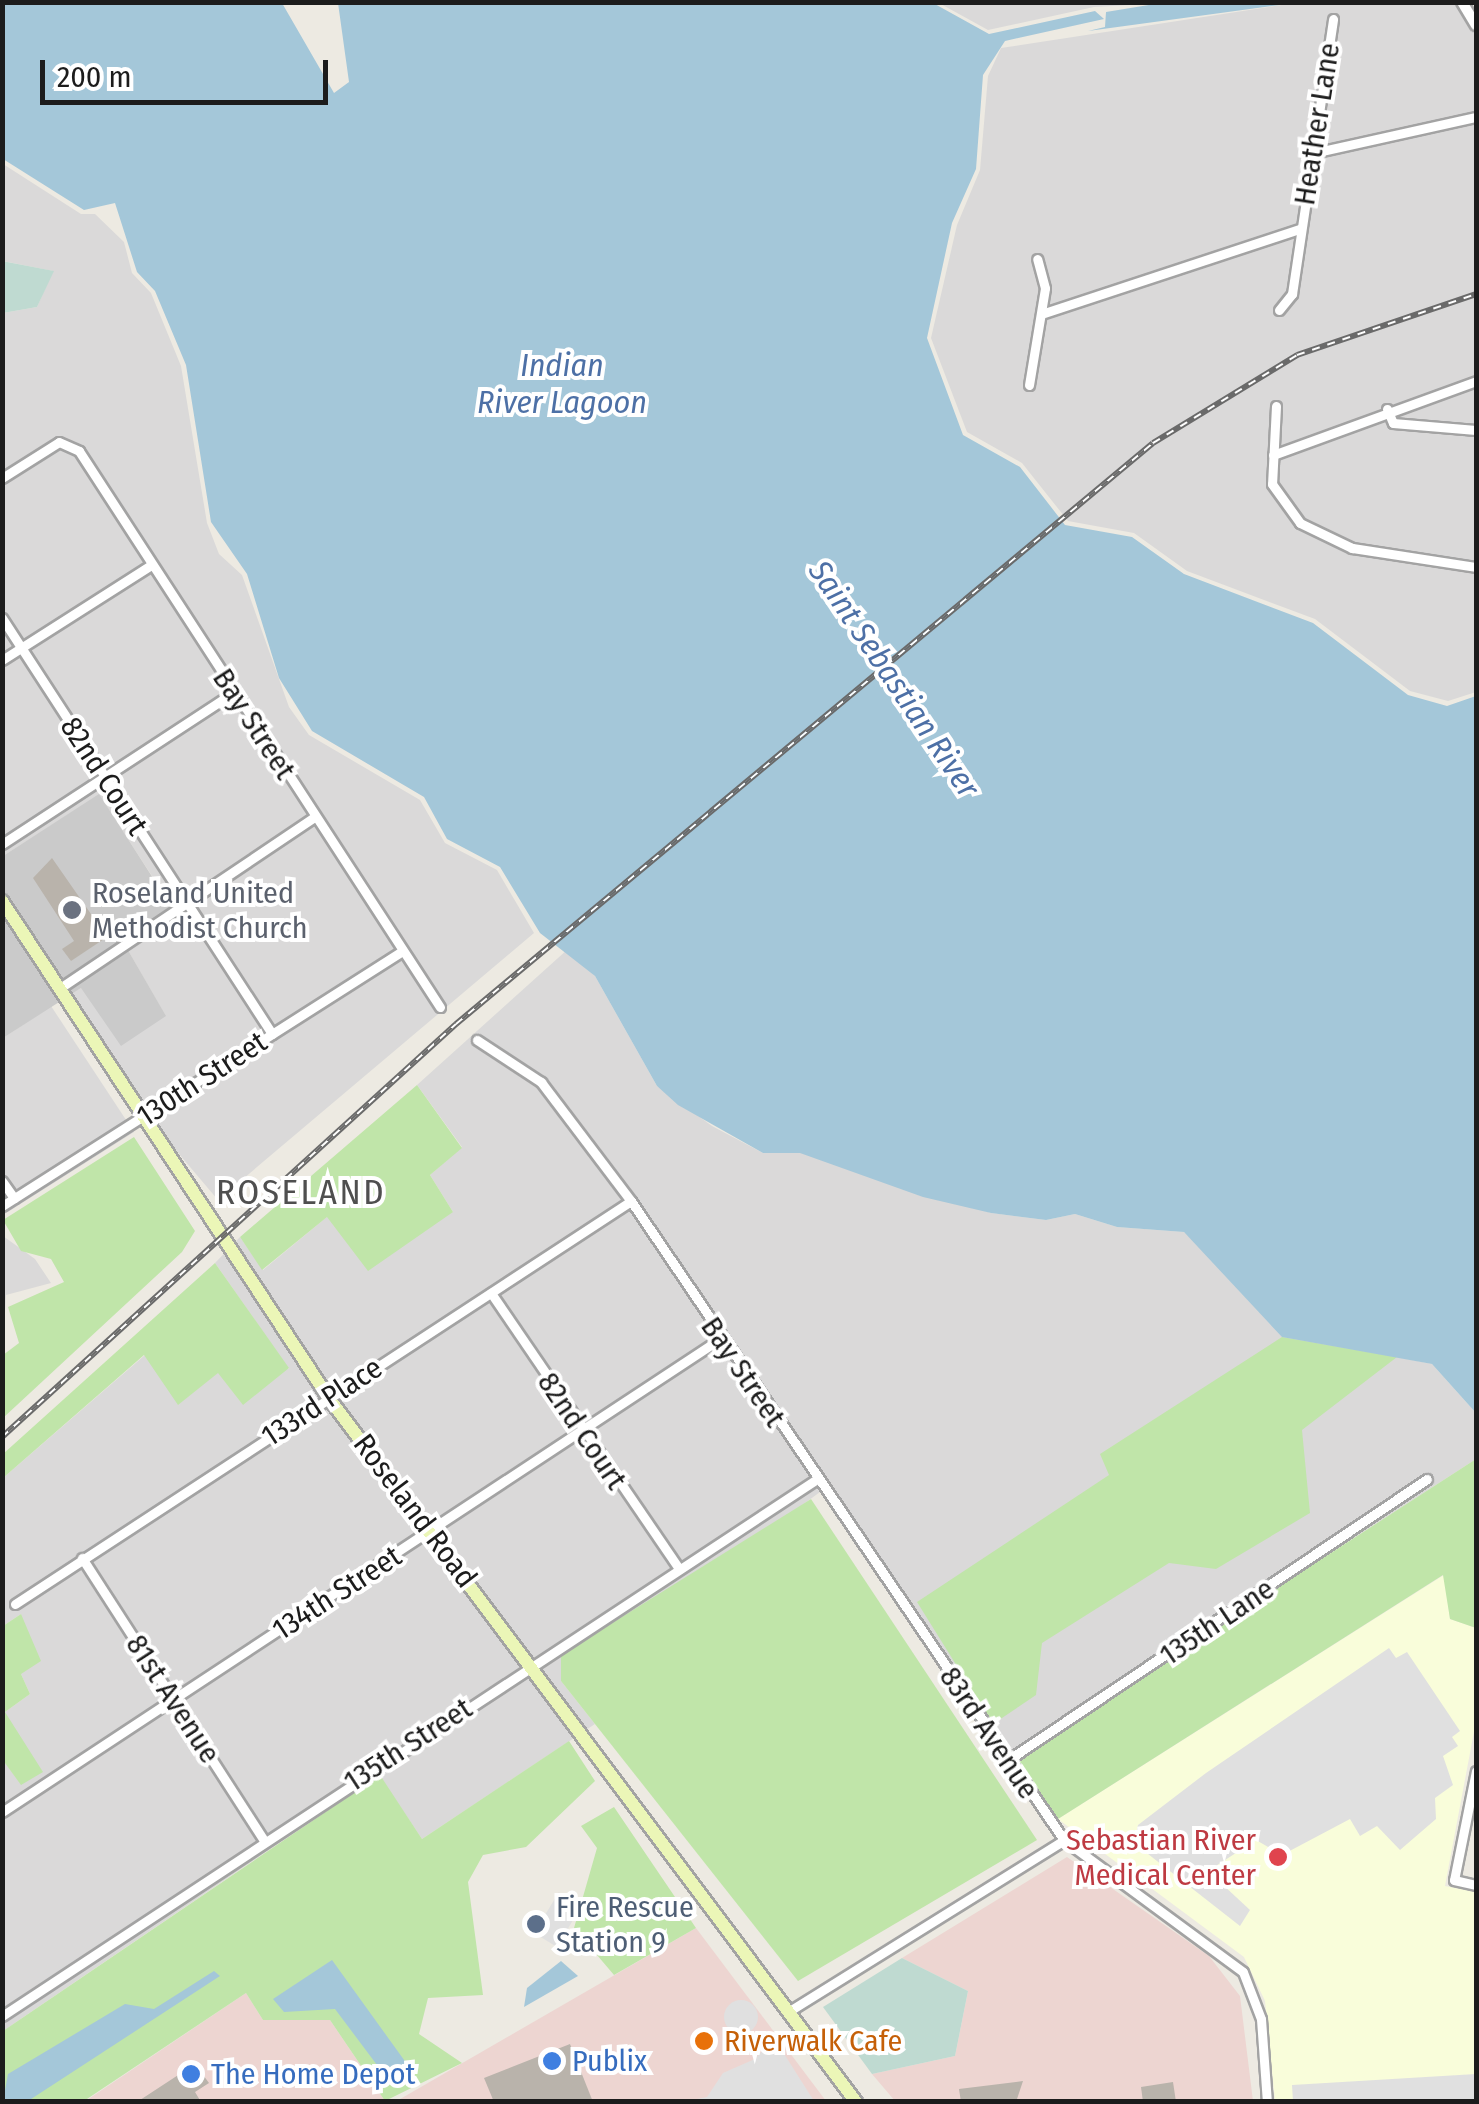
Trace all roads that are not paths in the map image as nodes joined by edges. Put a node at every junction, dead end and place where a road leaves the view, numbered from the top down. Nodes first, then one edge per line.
1 (1462, 2) edge
2 (1333, 19) dead end
3 (1476, 25) edge
4 (1476, 117) edge
5 (1318, 152) junction
6 (1300, 230) junction
7 (1037, 259) dead end
8 (1280, 310) dead end
9 (1044, 312) junction
10 (1476, 381) edge
11 (1029, 385) dead end
12 (1276, 406) dead end
13 (1386, 409) junction
14 (1476, 430) edge
15 (1273, 455) junction
16 (2, 478) edge
17 (151, 565) junction
18 (1476, 567) edge
19 (2, 618) edge
20 (22, 648) junction
21 (2, 660) edge
22 (233, 693) junction
23 (103, 776) junction
24 (314, 816) junction
25 (2, 844) edge
26 (2, 900) edge
27 (189, 905) junction
28 (401, 952) junction
29 (60, 988) junction
30 (440, 1006) dead end
31 (272, 1034) junction
32 (478, 1040) dead end
33 (141, 1118) junction
34 (2, 1181) edge
35 (14, 1198) junction
36 (631, 1201) junction
37 (2, 1206) edge
38 (490, 1293) junction
39 (720, 1339) junction
40 (328, 1398) junction
41 (580, 1432) junction
42 (817, 1479) junction
43 (1427, 1479) dead end
44 (430, 1531) junction
45 (82, 1558) junction
46 (678, 1567) junction
47 (15, 1604) dead end
48 (530, 1664) junction
49 (173, 1700) junction
50 (1005, 1762) junction
51 (1476, 1771) edge
52 (2, 1812) edge
53 (264, 1840) junction
54 (1064, 1840) junction
55 (1476, 1885) edge
56 (792, 2010) junction
57 (2, 2016) edge
58 (856, 2102) edge
59 (1268, 2102) edge

1 - 3 street
2 - 5 street, Heather Lane
4 - 5 street
5 - 6 street, Heather Lane
6 - 8 street, Heather Lane
6 - 9 street
7 - 9 street
9 - 11 street
10 - 13 street
12 - 15 street
13 - 14 street
13 - 15 street
15 - 18 street
16 - 17 street, Bay Street
17 - 20 street
17 - 22 street, Bay Street
19 - 20 street, 82nd Court
20 - 21 street
20 - 23 street, 82nd Court
22 - 23 street
22 - 24 street, Bay Street
23 - 25 street
23 - 27 street, 82nd Court
24 - 27 street
24 - 28 street, Bay Street
26 - 29 main road, Roseland Road
27 - 29 street
27 - 31 street, 82nd Court
28 - 30 street, Bay Street
28 - 31 street, 130th Street
29 - 33 main road, Roseland Road
31 - 33 street, 130th Street
32 - 36 street, Bay Street
33 - 35 street, 130th Street
33 - 40 main road, Roseland Road
34 - 35 street
35 - 37 street, 130th Street
36 - 38 street, 133rd Place
36 - 39 street, Bay Street
38 - 40 street, 133rd Place
38 - 41 street, 82nd Court
39 - 41 street, 134th Street
39 - 42 street, Bay Street
40 - 44 main road, Roseland Road
40 - 45 street, 133rd Place
41 - 44 street, 134th Street
41 - 46 street, 82nd Court
42 - 46 street, 135th Street
42 - 50 street, 83rd Avenue
43 - 50 street, 135th Lane
44 - 48 main road, Roseland Road
44 - 49 street, 134th Street
45 - 47 street, 133rd Place
45 - 49 street, 81st Avenue
46 - 48 street, 135th Street
48 - 53 street, 135th Street
48 - 56 main road, Roseland Road
49 - 52 street, 134th Street
49 - 53 street, 81st Avenue
50 - 54 street, 83rd Avenue
51 - 55 street
53 - 57 street, 135th Street
54 - 56 street
54 - 59 street, 83rd Avenue
56 - 58 main road, Roseland Road

